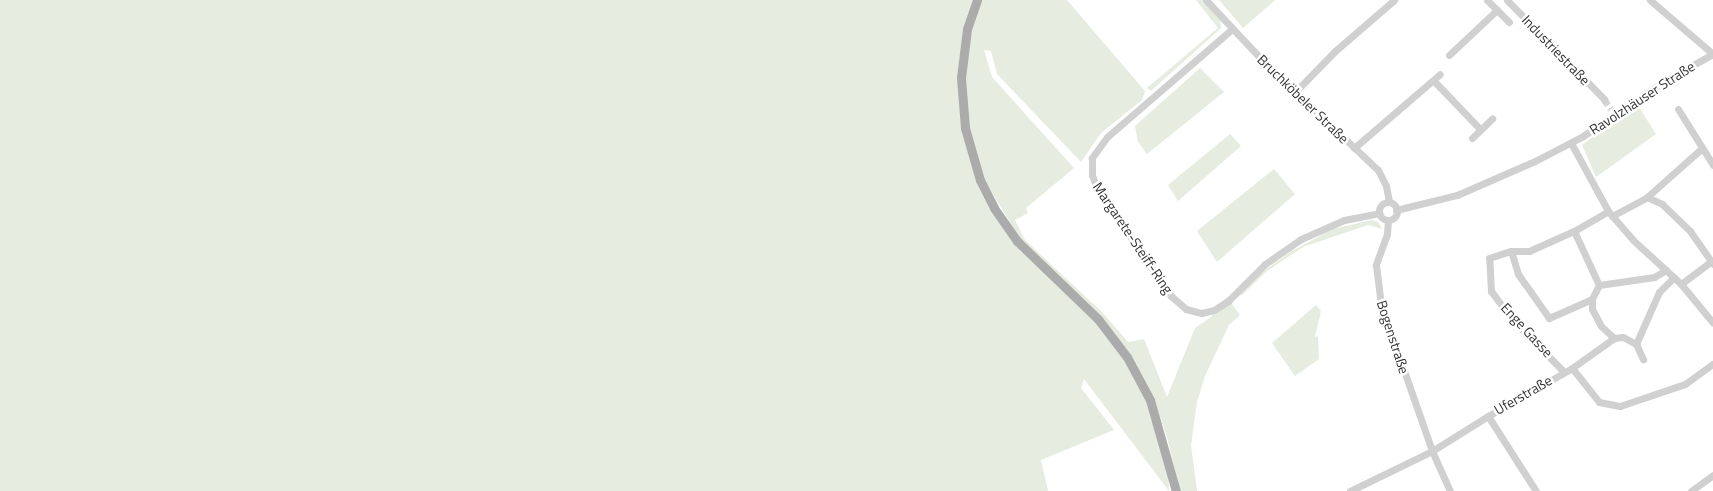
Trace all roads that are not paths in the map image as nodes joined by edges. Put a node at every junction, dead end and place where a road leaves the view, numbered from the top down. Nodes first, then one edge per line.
1 (977, 0) edge
2 (1206, 0) edge
3 (1394, 0) edge
4 (1487, 0) edge
5 (1507, 0) edge
6 (1650, 0) edge
7 (1497, 10) junction
8 (1509, 22) dead end
9 (1232, 29) junction
10 (1713, 54) edge
11 (1449, 56) dead end
12 (1440, 74) dead end
13 (1434, 80) junction
14 (1294, 92) junction
15 (1604, 99) tunnel mouth
16 (1678, 109) dead end
17 (1492, 119) dead end
18 (1480, 129) junction
19 (1472, 138) dead end
20 (1570, 143) junction
21 (1354, 148) junction
22 (1701, 149) junction
23 (1713, 165) edge
24 (1647, 197) junction
25 (1388, 202) junction
26 (1396, 210) junction
27 (1379, 213) junction
28 (1610, 213) junction
29 (1388, 220) junction
30 (1574, 231) junction
31 (1511, 251) junction
32 (1712, 262) edge
33 (1666, 270) junction
34 (1674, 277) junction
35 (1683, 283) junction
36 (1599, 285) junction
37 (1592, 299) junction
38 (1711, 318) edge
39 (1614, 338) junction
40 (1636, 344) junction
41 (1643, 359) dead end
42 (1713, 364) edge
43 (1572, 368) junction
44 (1564, 372) junction
45 (1488, 416) junction
46 (1432, 451) junction
47 (1713, 475) edge
48 (1175, 489) edge
49 (1350, 491) edge
50 (1450, 491) edge
51 (1536, 491) edge
52 (1691, 491) edge

1 - 48 main road
2 - 9 street, Bruchköbeler Straße
3 - 14 street
4 - 7 street
5 - 15 street, Industriestraße
6 - 10 street
7 - 8 street
7 - 11 street
9 - 14 street, Bruchköbeler Straße
9 - 27 street, Margarete-Steiff-Ring
10 - 20 street, Ravolzhäuser Straße
12 - 13 street
13 - 18 street
13 - 21 street
14 - 21 street, Bruchköbeler Straße
16 - 22 street
17 - 18 street
18 - 19 street
20 - 26 street
20 - 28 street
21 - 25 street, Bruchköbeler Straße
22 - 23 street
22 - 24 street
24 - 28 street
24 - 32 street
25 - 26 street
25 - 27 street
26 - 29 street
27 - 29 street
28 - 30 street
28 - 33 street
29 - 46 street, Bogenstraße
30 - 31 street
30 - 36 street
31 - 37 street
31 - 44 street, Enge Gasse
32 - 35 street
33 - 34 street
33 - 36 street
34 - 35 street
34 - 40 street
35 - 38 street
36 - 37 street
37 - 39 street
39 - 40 street
39 - 43 street, Uferstraße
40 - 41 street
42 - 43 street
43 - 44 street, Uferstraße
44 - 45 street, Uferstraße
45 - 46 street, Uferstraße
45 - 51 street
46 - 49 street, Uferstraße
46 - 50 street, Bogenstraße
47 - 52 street

